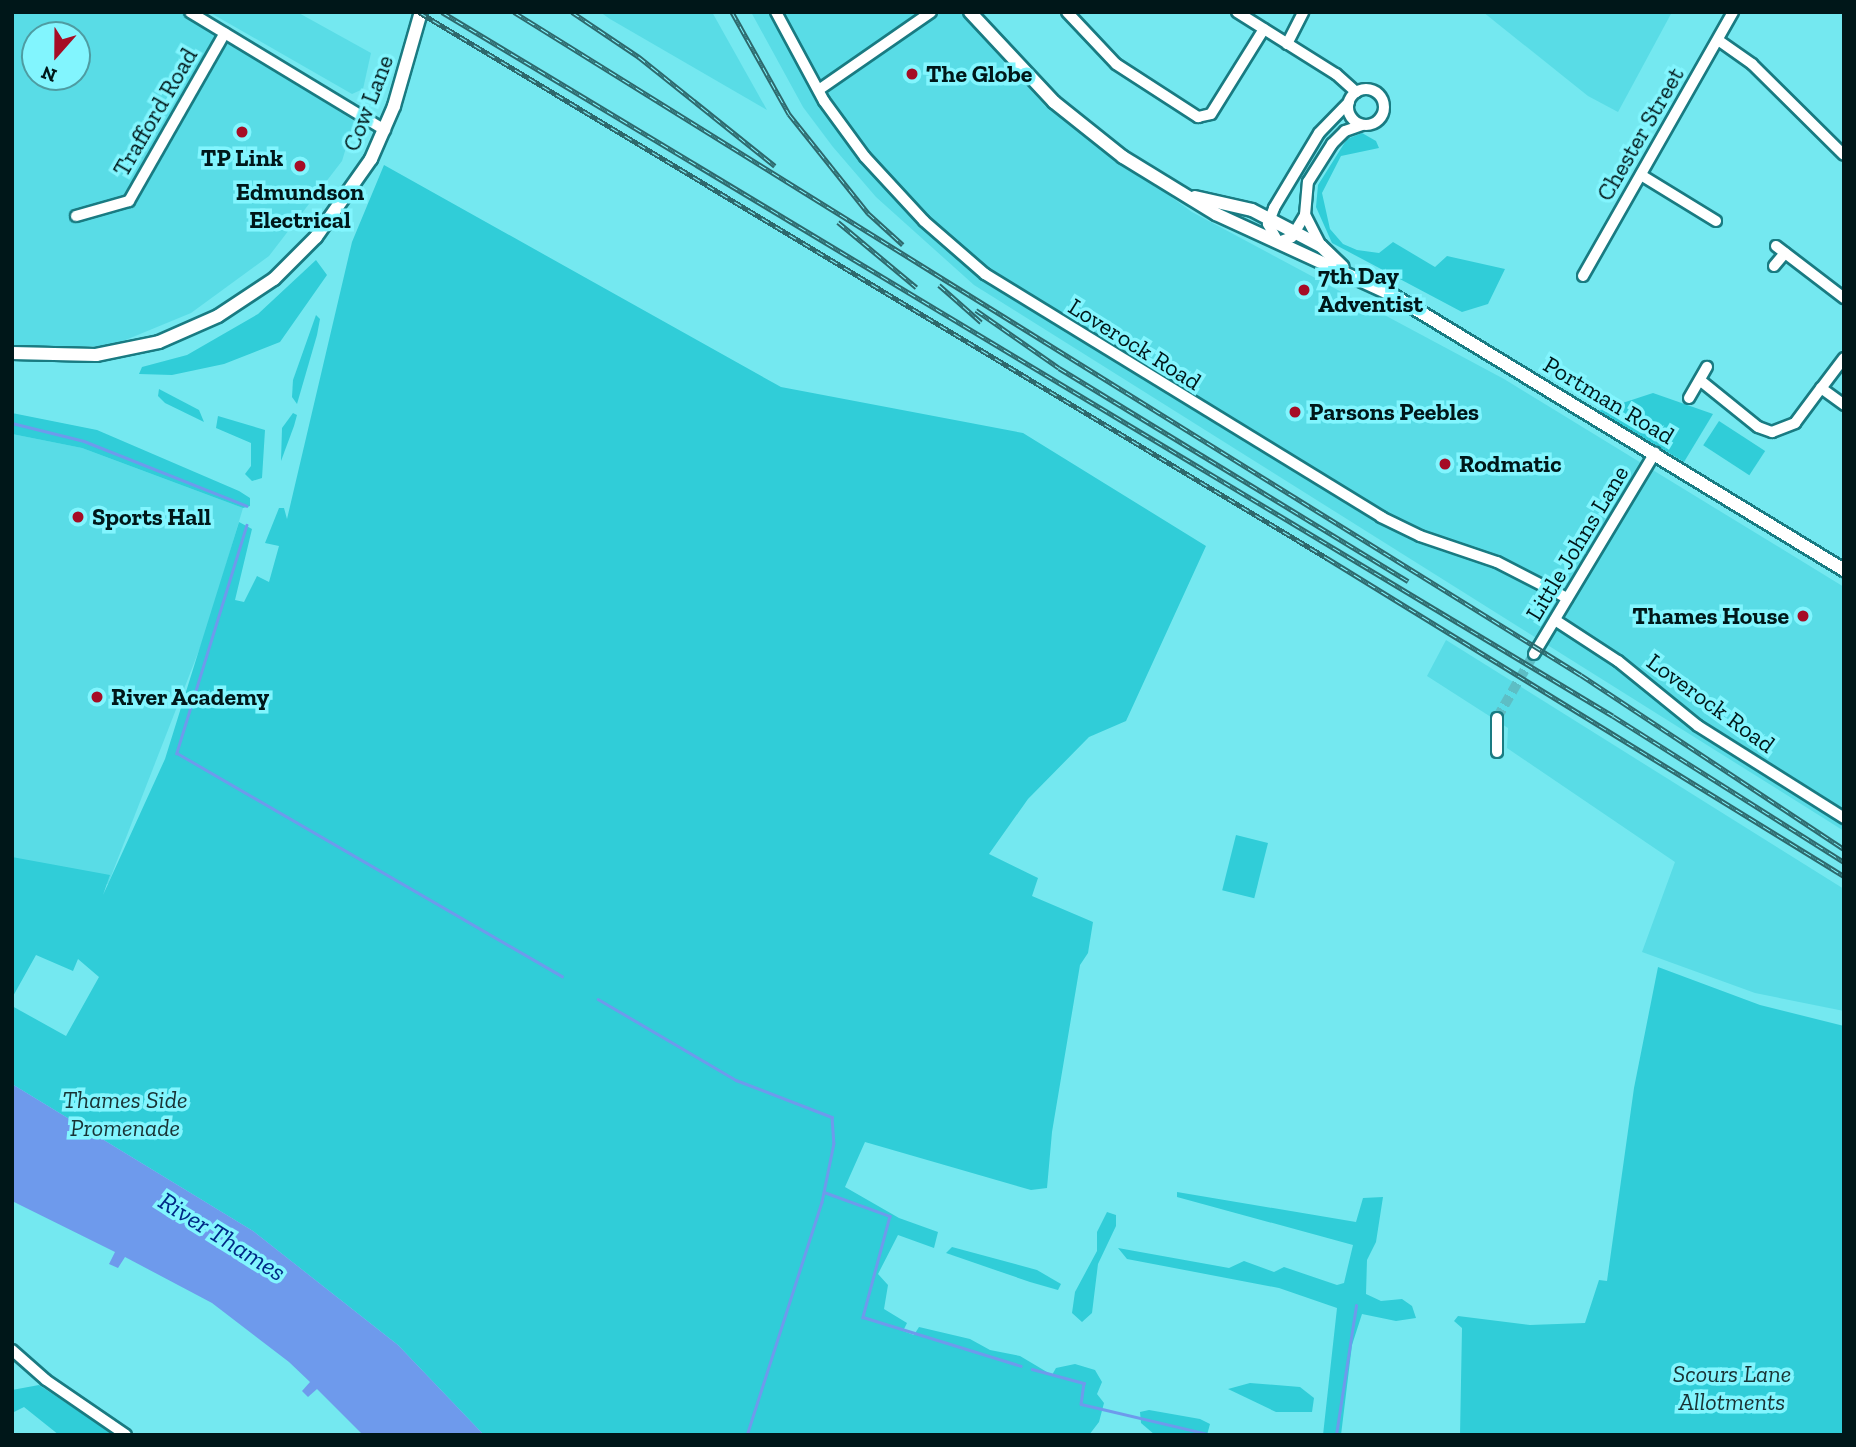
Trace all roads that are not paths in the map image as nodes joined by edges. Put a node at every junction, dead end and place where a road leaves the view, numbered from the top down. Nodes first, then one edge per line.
1 (190, 12) edge
2 (421, 12) edge
3 (776, 12) edge
4 (931, 12) edge
5 (970, 12) edge
6 (1067, 12) edge
7 (1237, 12) edge
8 (1303, 12) edge
9 (1733, 12) edge
10 (1264, 29) junction
11 (225, 33) junction
12 (1718, 40) junction
13 (1287, 44) junction
14 (820, 89) junction
15 (1356, 92) junction
16 (1349, 102) junction
17 (1362, 125) junction
18 (385, 130) junction
19 (1844, 155) edge
20 (1641, 175) junction
21 (1181, 193) junction
22 (1279, 197) junction
23 (1252, 209) junction
24 (1305, 215) junction
25 (76, 216) dead end
26 (1269, 219) junction
27 (1716, 221) dead end
28 (1296, 232) junction
29 (1278, 242) junction
30 (1321, 246) junction
31 (1774, 266) dead end
32 (1349, 272) junction
33 (1583, 276) dead end
34 (1844, 298) edge
35 (12, 353) edge
36 (1844, 358) edge
37 (1707, 367) dead end
38 (1701, 381) junction
39 (1821, 388) junction
40 (1689, 398) dead end
41 (1844, 405) edge
42 (1656, 453) junction
43 (1844, 570) edge
44 (1567, 598) junction
45 (1555, 620) junction
46 (1534, 654) tunnel mouth
47 (1497, 718) tunnel mouth
48 (1497, 752) dead end
49 (1844, 818) edge
50 (12, 1350) edge
51 (127, 1435) edge

1 - 11 street
2 - 18 street, Cow Lane
3 - 14 street, Loverock Road
4 - 14 street
5 - 21 street, Portman Road
6 - 10 street
7 - 10 street
8 - 13 street
9 - 12 street, Chester Street
10 - 13 street
11 - 18 street
11 - 25 street, Trafford Road
12 - 19 street
12 - 20 street, Chester Street
13 - 15 street
14 - 44 street, Loverock Road
15 - 16 street
15 - 17 street
16 - 17 street
16 - 22 street
17 - 24 street
18 - 35 street, Cow Lane
20 - 27 street
20 - 33 street, Chester Street
21 - 23 street, Portman Road
21 - 29 street, Portman Road
22 - 23 street
22 - 26 street
23 - 26 street, Portman Road
24 - 28 street
24 - 30 street
26 - 28 street, Portman Road
26 - 29 street
28 - 29 street
28 - 30 street, Portman Road
29 - 32 street, Portman Road
30 - 32 street, Portman Road
31 - 34 street
32 - 42 street, Portman Road
36 - 39 street
37 - 38 street
38 - 39 street
38 - 40 street
39 - 41 street
42 - 43 street, Portman Road
42 - 44 street, Little Johns Lane
44 - 45 street, Little Johns Lane
45 - 46 street, Little Johns Lane
45 - 49 street, Loverock Road
47 - 48 street
50 - 51 street

